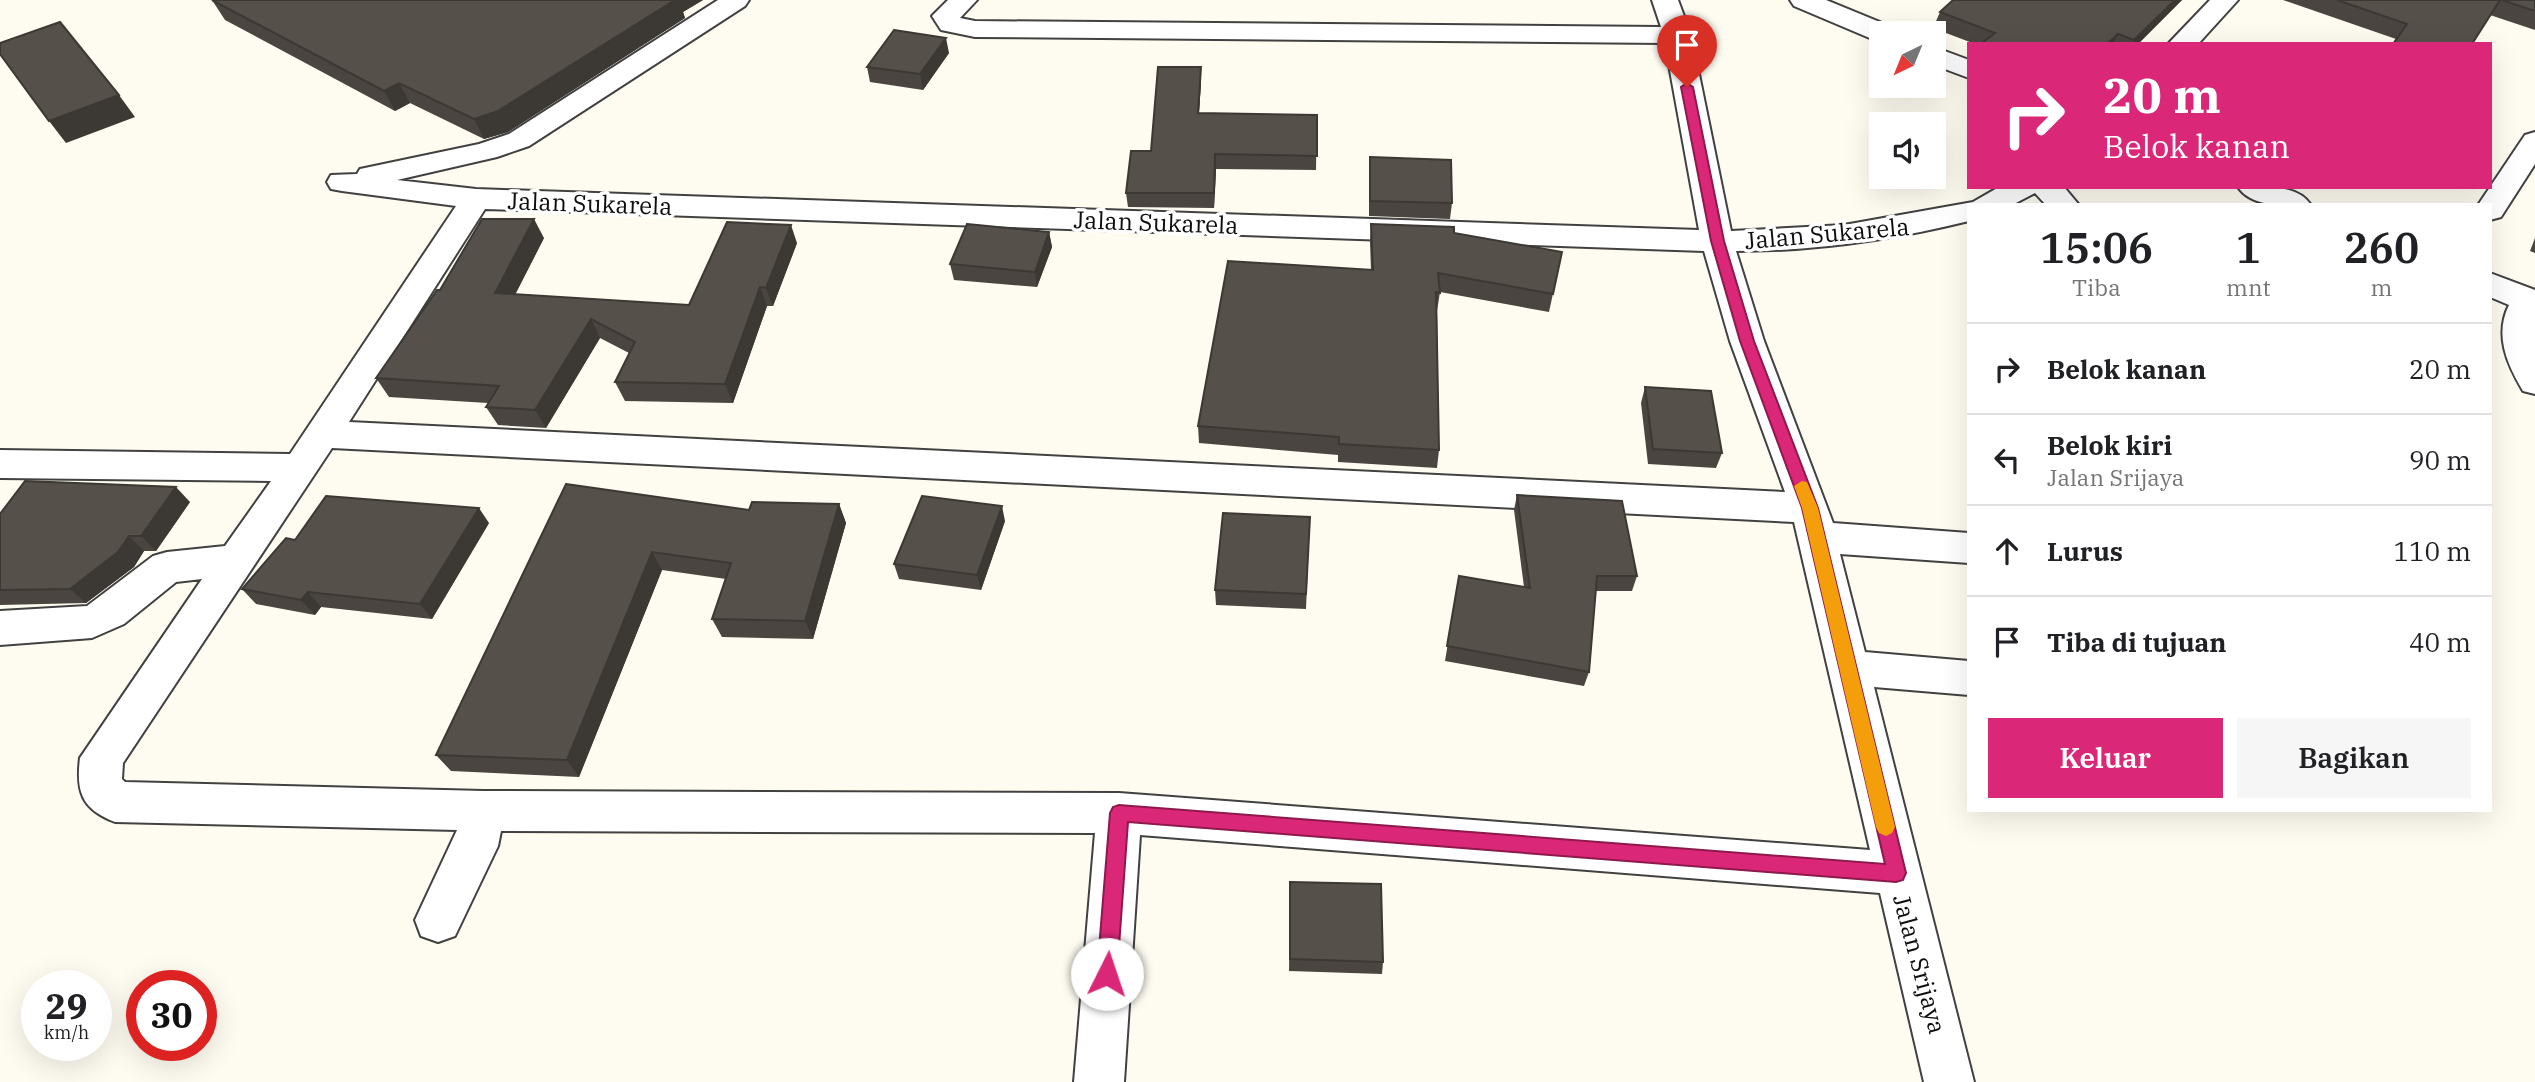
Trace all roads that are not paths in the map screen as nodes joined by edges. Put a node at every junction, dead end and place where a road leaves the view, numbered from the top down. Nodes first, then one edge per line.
1 (736, 0) edge
2 (964, 0) edge
3 (1665, 0) edge
4 (2225, 0) edge
5 (1814, 2) edge
6 (1869, 27) edge
7 (1676, 35) junction
8 (2184, 42) edge
9 (1946, 60) edge
10 (1967, 69) edge
11 (2535, 141) edge
12 (2020, 189) edge
13 (2048, 189) edge
14 (2258, 189) edge
15 (476, 199) junction
16 (1991, 203) edge
17 (2062, 203) edge
18 (2291, 203) edge
19 (2492, 207) edge
20 (1967, 212) edge
21 (1717, 241) junction
22 (2492, 285) edge
23 (2531, 302) edge
24 (2535, 383) edge
25 (311, 451) junction
26 (0, 464) edge
27 (1814, 522) junction
28 (1967, 548) edge
29 (233, 561) junction
30 (0, 628) edge
31 (1848, 668) junction
32 (1967, 678) edge
33 (484, 811) junction
34 (1119, 813) junction
35 (1896, 873) junction
36 (438, 920) dead end
37 (1099, 1082) edge
38 (1949, 1082) edge

1 - 15 street, Jalan Sukarela
2 - 7 street
3 - 7 street, Jalan Srijaya
4 - 8 street
5 - 6 street
7 - 21 street, Jalan Srijaya
9 - 10 street
11 - 19 street
12 - 16 street
13 - 17 street
14 - 18 street
15 - 21 street, Jalan Sukarela
15 - 25 street
20 - 21 street, Jalan Sukarela
21 - 27 street, Jalan Srijaya
22 - 23 street
23 - 24 street
25 - 26 street
25 - 27 street
25 - 29 street
27 - 28 street
27 - 31 street, Jalan Srijaya
29 - 30 street
29 - 33 street
31 - 32 street
31 - 35 street, Jalan Srijaya
33 - 34 street
33 - 36 street
34 - 35 street
34 - 37 street
35 - 38 street, Jalan Srijaya

